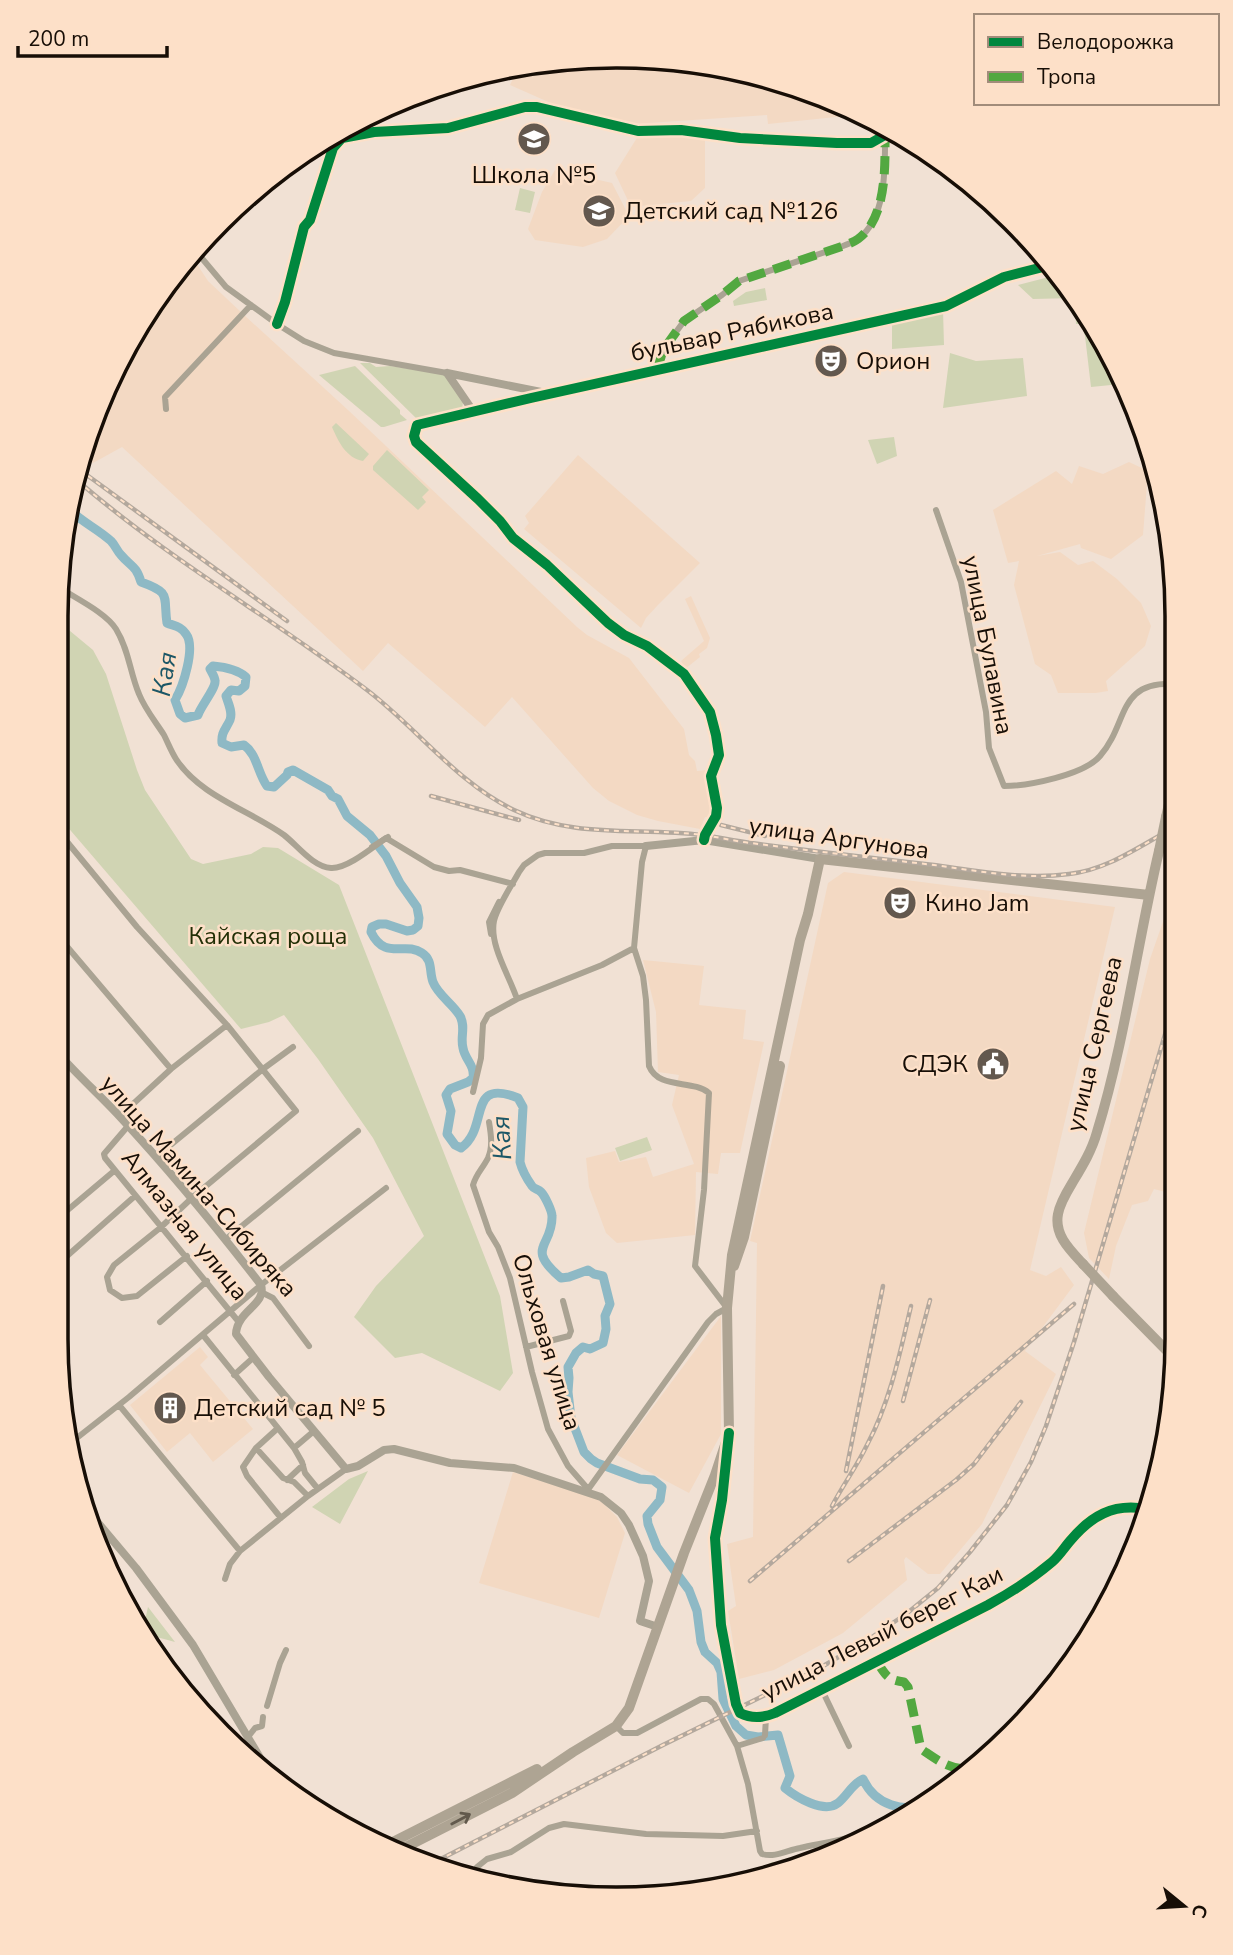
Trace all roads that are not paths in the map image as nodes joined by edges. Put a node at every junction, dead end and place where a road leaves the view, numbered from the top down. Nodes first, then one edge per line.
1 (354, 136) edge
2 (881, 136) edge
3 (887, 140) edge
4 (334, 147) edge
5 (202, 258) edge
6 (1039, 268) edge
7 (251, 305) junction
8 (277, 324) junction
9 (657, 371) junction
10 (447, 373) junction
11 (549, 394) junction
12 (166, 409) dead end
13 (473, 411) junction
14 (936, 510) dead end
15 (69, 593) edge
16 (1165, 685) edge
17 (1165, 822) edge
18 (704, 841) junction
19 (68, 844) edge
20 (646, 846) junction
21 (820, 859) junction
22 (513, 884) junction
23 (1149, 895) junction
24 (808, 914) junction
25 (68, 948) edge
26 (634, 948) junction
27 (517, 999) junction
28 (227, 1025) junction
29 (293, 1047) dead end
30 (68, 1064) edge
31 (171, 1069) junction
32 (263, 1069) junction
33 (473, 1091) dead end
34 (120, 1116) junction
35 (489, 1122) dead end
36 (128, 1126) junction
37 (358, 1131) dead end
38 (156, 1157) junction
39 (114, 1171) junction
40 (386, 1188) dead end
41 (135, 1196) junction
42 (191, 1198) junction
43 (68, 1210) edge
44 (160, 1228) junction
45 (226, 1239) junction
46 (68, 1255) edge
47 (187, 1256) junction
48 (732, 1271) junction
49 (207, 1282) junction
50 (262, 1289) junction
51 (563, 1301) dead end
52 (727, 1308) junction
53 (232, 1311) junction
54 (238, 1321) junction
55 (160, 1322) dead end
56 (202, 1335) junction
57 (309, 1346) dead end
58 (526, 1347) junction
59 (1165, 1349) edge
60 (254, 1357) junction
61 (234, 1375) junction
62 (120, 1405) junction
63 (278, 1428) junction
64 (314, 1430) junction
65 (729, 1433) junction
66 (78, 1437) edge
67 (256, 1448) junction
68 (294, 1448) junction
69 (303, 1465) junction
70 (346, 1469) junction
71 (287, 1480) junction
72 (318, 1489) junction
73 (587, 1490) junction
74 (308, 1496) junction
75 (706, 1496) junction
76 (722, 1500) junction
77 (1138, 1507) edge
78 (281, 1518) junction
79 (102, 1527) edge
80 (240, 1551) junction
81 (225, 1579) dead end
82 (658, 1626) junction
83 (286, 1650) dead end
84 (822, 1690) junction
85 (267, 1706) dead end
86 (263, 1717) dead end
87 (766, 1717) junction
88 (616, 1727) junction
89 (248, 1737) junction
90 (737, 1746) junction
91 (849, 1746) dead end
92 (257, 1753) edge
93 (757, 1832) junction
94 (423, 1833) junction
95 (398, 1841) edge
96 (832, 1842) edge
97 (407, 1845) edge
98 (477, 1868) edge

1 - 2 street
3 - 9 street
4 - 8 street
5 - 7 street
6 - 9 street, бульвар Рябикова
7 - 8 street
7 - 12 street
8 - 10 street
9 - 11 street, бульвар Рябикова
10 - 11 street
10 - 13 street
11 - 13 street, бульвар Рябикова
13 - 18 street, бульвар Рябикова
14 - 16 street, улица Булавина
15 - 22 street, bridge
17 - 23 main road, улица Сергеева, bridge
18 - 20 street, улица Аргунова
18 - 21 street, улица Аргунова
19 - 28 street
20 - 22 street, улица Аргунова
20 - 26 street
21 - 23 main road, улица Аргунова
21 - 24 main road
22 - 27 street, улица Аргунова
23 - 59 main road, улица Сергеева, bridge
24 - 48 main road
24 - 48 main road
25 - 31 street
26 - 27 street
26 - 52 street
27 - 33 street
28 - 31 street
28 - 32 street
29 - 32 street
30 - 34 street, улица Мамина-Сибиряка
31 - 34 street
32 - 38 street
32 - 42 street
34 - 36 street, улица Мамина-Сибиряка
35 - 58 street, Ольховая улица
36 - 38 street, улица Мамина-Сибиряка
36 - 39 street, Алмазная улица
37 - 45 street
38 - 42 street, улица Мамина-Сибиряка
39 - 41 street, Алмазная улица
39 - 43 street
40 - 50 street
41 - 44 street, Алмазная улица
41 - 46 street
42 - 44 street
42 - 45 street, улица Мамина-Сибиряка
44 - 47 street, Алмазная улица
44 - 47 street
45 - 50 street, улица Мамина-Сибиряка
47 - 49 street, Алмазная улица
48 - 52 main road
49 - 53 street, Алмазная улица
49 - 55 street
50 - 53 street
50 - 54 street, Алмазная улица
50 - 57 street, улица Мамина-Сибиряка
51 - 58 street
52 - 65 main road
52 - 73 street
53 - 54 street, Алмазная улица
53 - 56 street
54 - 60 street, Алмазная улица
56 - 61 street
56 - 62 street
58 - 73 street, Ольховая улица
60 - 61 street
60 - 64 street, Алмазная улица
61 - 63 street
62 - 66 street
62 - 80 street
63 - 67 street
63 - 68 street
64 - 68 street
64 - 70 street, Алмазная улица
65 - 75 main road
65 - 76 street
67 - 71 street
67 - 78 street
68 - 69 street
69 - 71 street
69 - 72 street
70 - 72 street
70 - 73 street
71 - 74 street
72 - 74 street
73 - 82 street
74 - 78 street
75 - 76 street
75 - 82 main road
76 - 87 street, улица Левый берег Каи
77 - 84 street, улица Левый берег Каи
78 - 80 street
79 - 89 street
80 - 81 street
82 - 88 main road
83 - 85 street
84 - 87 street, улица Левый берег Каи
84 - 91 street
86 - 89 street
87 - 90 street
88 - 90 street
88 - 94 main road
89 - 92 street
90 - 93 street
93 - 96 street
93 - 98 street
94 - 95 main road
94 - 97 main road

